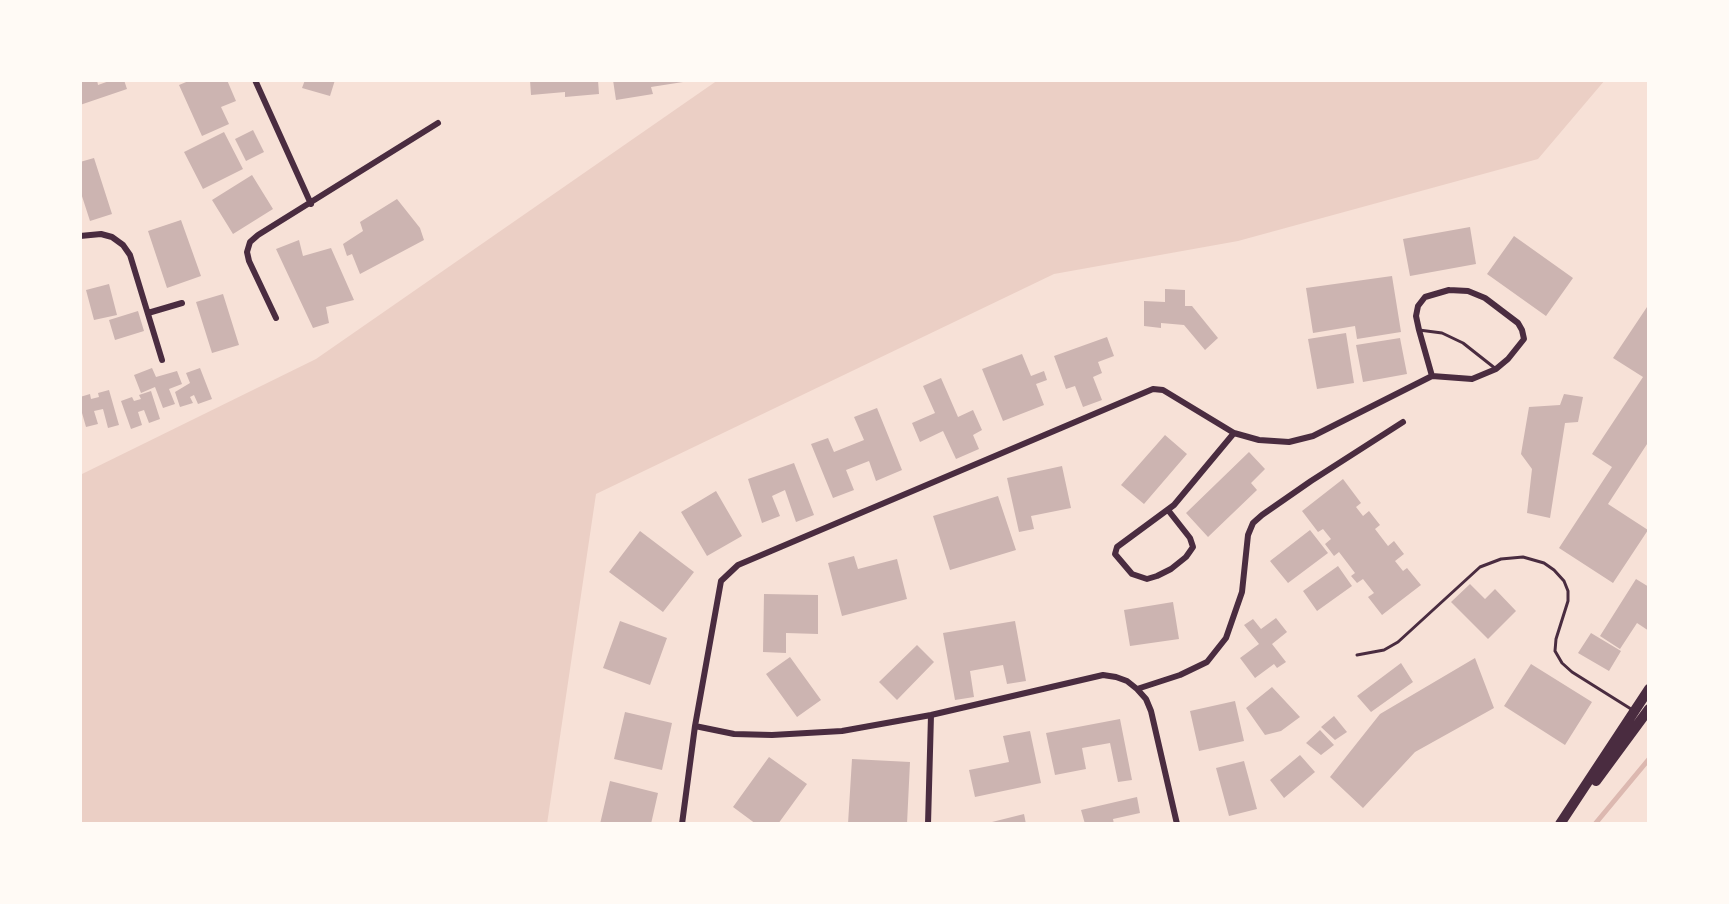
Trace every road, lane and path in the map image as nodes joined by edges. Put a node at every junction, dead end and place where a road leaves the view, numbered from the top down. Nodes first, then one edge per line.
1 (255, 80) edge
2 (438, 123) dead end
3 (311, 204) junction
4 (80, 236) edge
5 (182, 303) dead end
6 (148, 313) junction
7 (276, 318) dead end
8 (1419, 330) junction
9 (162, 360) dead end
10 (1496, 369) junction
11 (1432, 376) junction
12 (1403, 422) dead end
13 (1234, 433) junction
14 (1168, 510) junction
15 (1357, 655) dead end
16 (1137, 689) junction
17 (1649, 689) edge
18 (1649, 709) edge
19 (1634, 712) junction
20 (931, 715) junction
21 (695, 726) junction
22 (682, 824) edge
23 (928, 824) edge
24 (1177, 824) edge
25 (1562, 824) edge

1 - 3 street
2 - 3 street
3 - 7 street
4 - 6 street
5 - 6 street
6 - 9 street
8 - 10 lane
8 - 10 street
8 - 11 street
10 - 11 street
11 - 13 street
12 - 16 street
13 - 14 street
13 - 21 street
14 - 14 street
15 - 19 lane
16 - 20 street
16 - 24 street
17 - 19 main road
18 - 25 main road
19 - 25 main road
20 - 21 street
20 - 23 street
21 - 22 street

